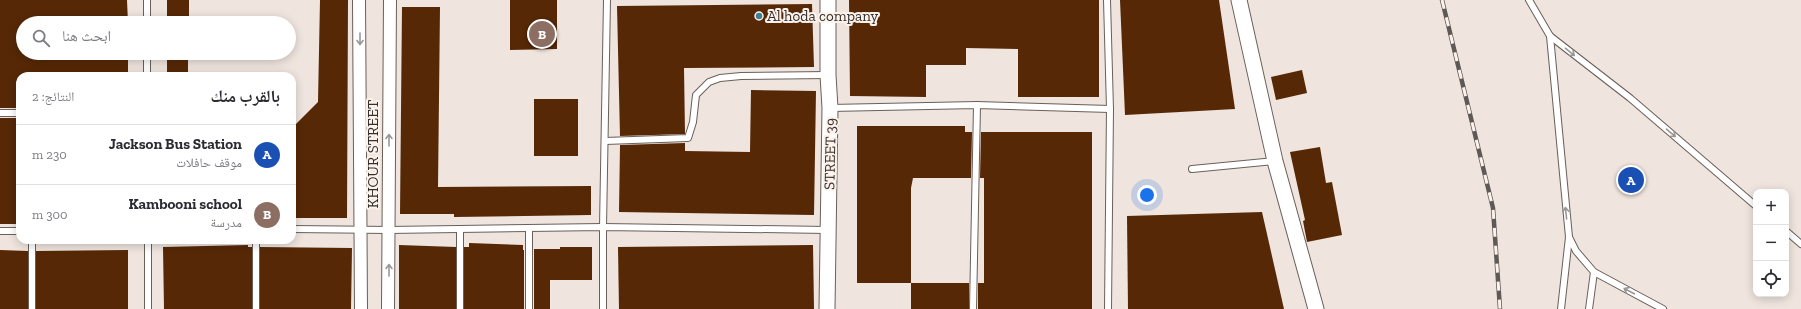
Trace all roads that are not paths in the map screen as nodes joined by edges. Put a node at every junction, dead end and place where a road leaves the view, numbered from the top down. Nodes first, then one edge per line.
1 (147, 0) edge
2 (359, 0) edge
3 (390, 0) edge
4 (607, 0) edge
5 (828, 0) edge
6 (1107, 0) edge
7 (1239, 0) edge
8 (1529, 0) edge
9 (147, 16) edge
10 (1550, 36) junction
11 (147, 60) edge
12 (148, 72) edge
13 (828, 75) junction
14 (977, 105) junction
15 (830, 108) junction
16 (1110, 109) junction
17 (0, 113) edge
18 (16, 113) edge
19 (605, 141) junction
20 (1275, 161) junction
21 (1192, 169) dead end
22 (1753, 203) edge
23 (603, 227) junction
24 (529, 228) junction
25 (296, 229) edge
26 (460, 229) junction
27 (360, 230) junction
28 (389, 230) junction
29 (828, 230) junction
30 (0, 231) edge
31 (16, 231) edge
32 (1789, 234) edge
33 (1569, 237) junction
34 (32, 244) edge
35 (148, 244) edge
36 (256, 244) edge
37 (1801, 244) edge
38 (1594, 272) junction
39 (32, 309) edge
40 (148, 309) edge
41 (256, 309) edge
42 (361, 309) edge
43 (388, 309) edge
44 (460, 309) edge
45 (529, 309) edge
46 (603, 309) edge
47 (827, 309) edge
48 (973, 309) edge
49 (1108, 309) edge
50 (1316, 309) edge
51 (1561, 309) edge
52 (1589, 309) edge
53 (1663, 309) edge

1 - 9 lane
2 -> 27 street, KHOUR STREET
28 -> 3 street, KHOUR STREET
4 - 19 lane
5 - 13 street, STREET 39
6 - 16 lane
7 - 20 street
8 - 10 lane
10 -> 22 lane
33 -> 10 lane
11 - 12 lane
13 - 15 street, STREET 39
13 - 19 lane
14 - 15 lane
14 - 16 lane
14 - 48 lane
15 - 29 street, STREET 39
16 - 49 lane
17 - 18 lane
19 - 23 lane
20 - 21 lane
20 - 50 street
23 - 24 lane
23 - 29 lane
23 - 46 lane
24 - 26 lane
24 - 45 lane
25 - 27 lane
26 - 28 lane
26 - 44 lane
27 - 28 lane
27 - 42 street, KHOUR STREET
43 -> 28 street, KHOUR STREET
29 - 47 street, STREET 39
30 - 31 lane
32 - 37 lane
33 - 38 lane
33 - 51 lane
34 - 39 lane
35 - 40 lane
36 - 41 lane
38 - 52 lane
53 -> 38 lane

